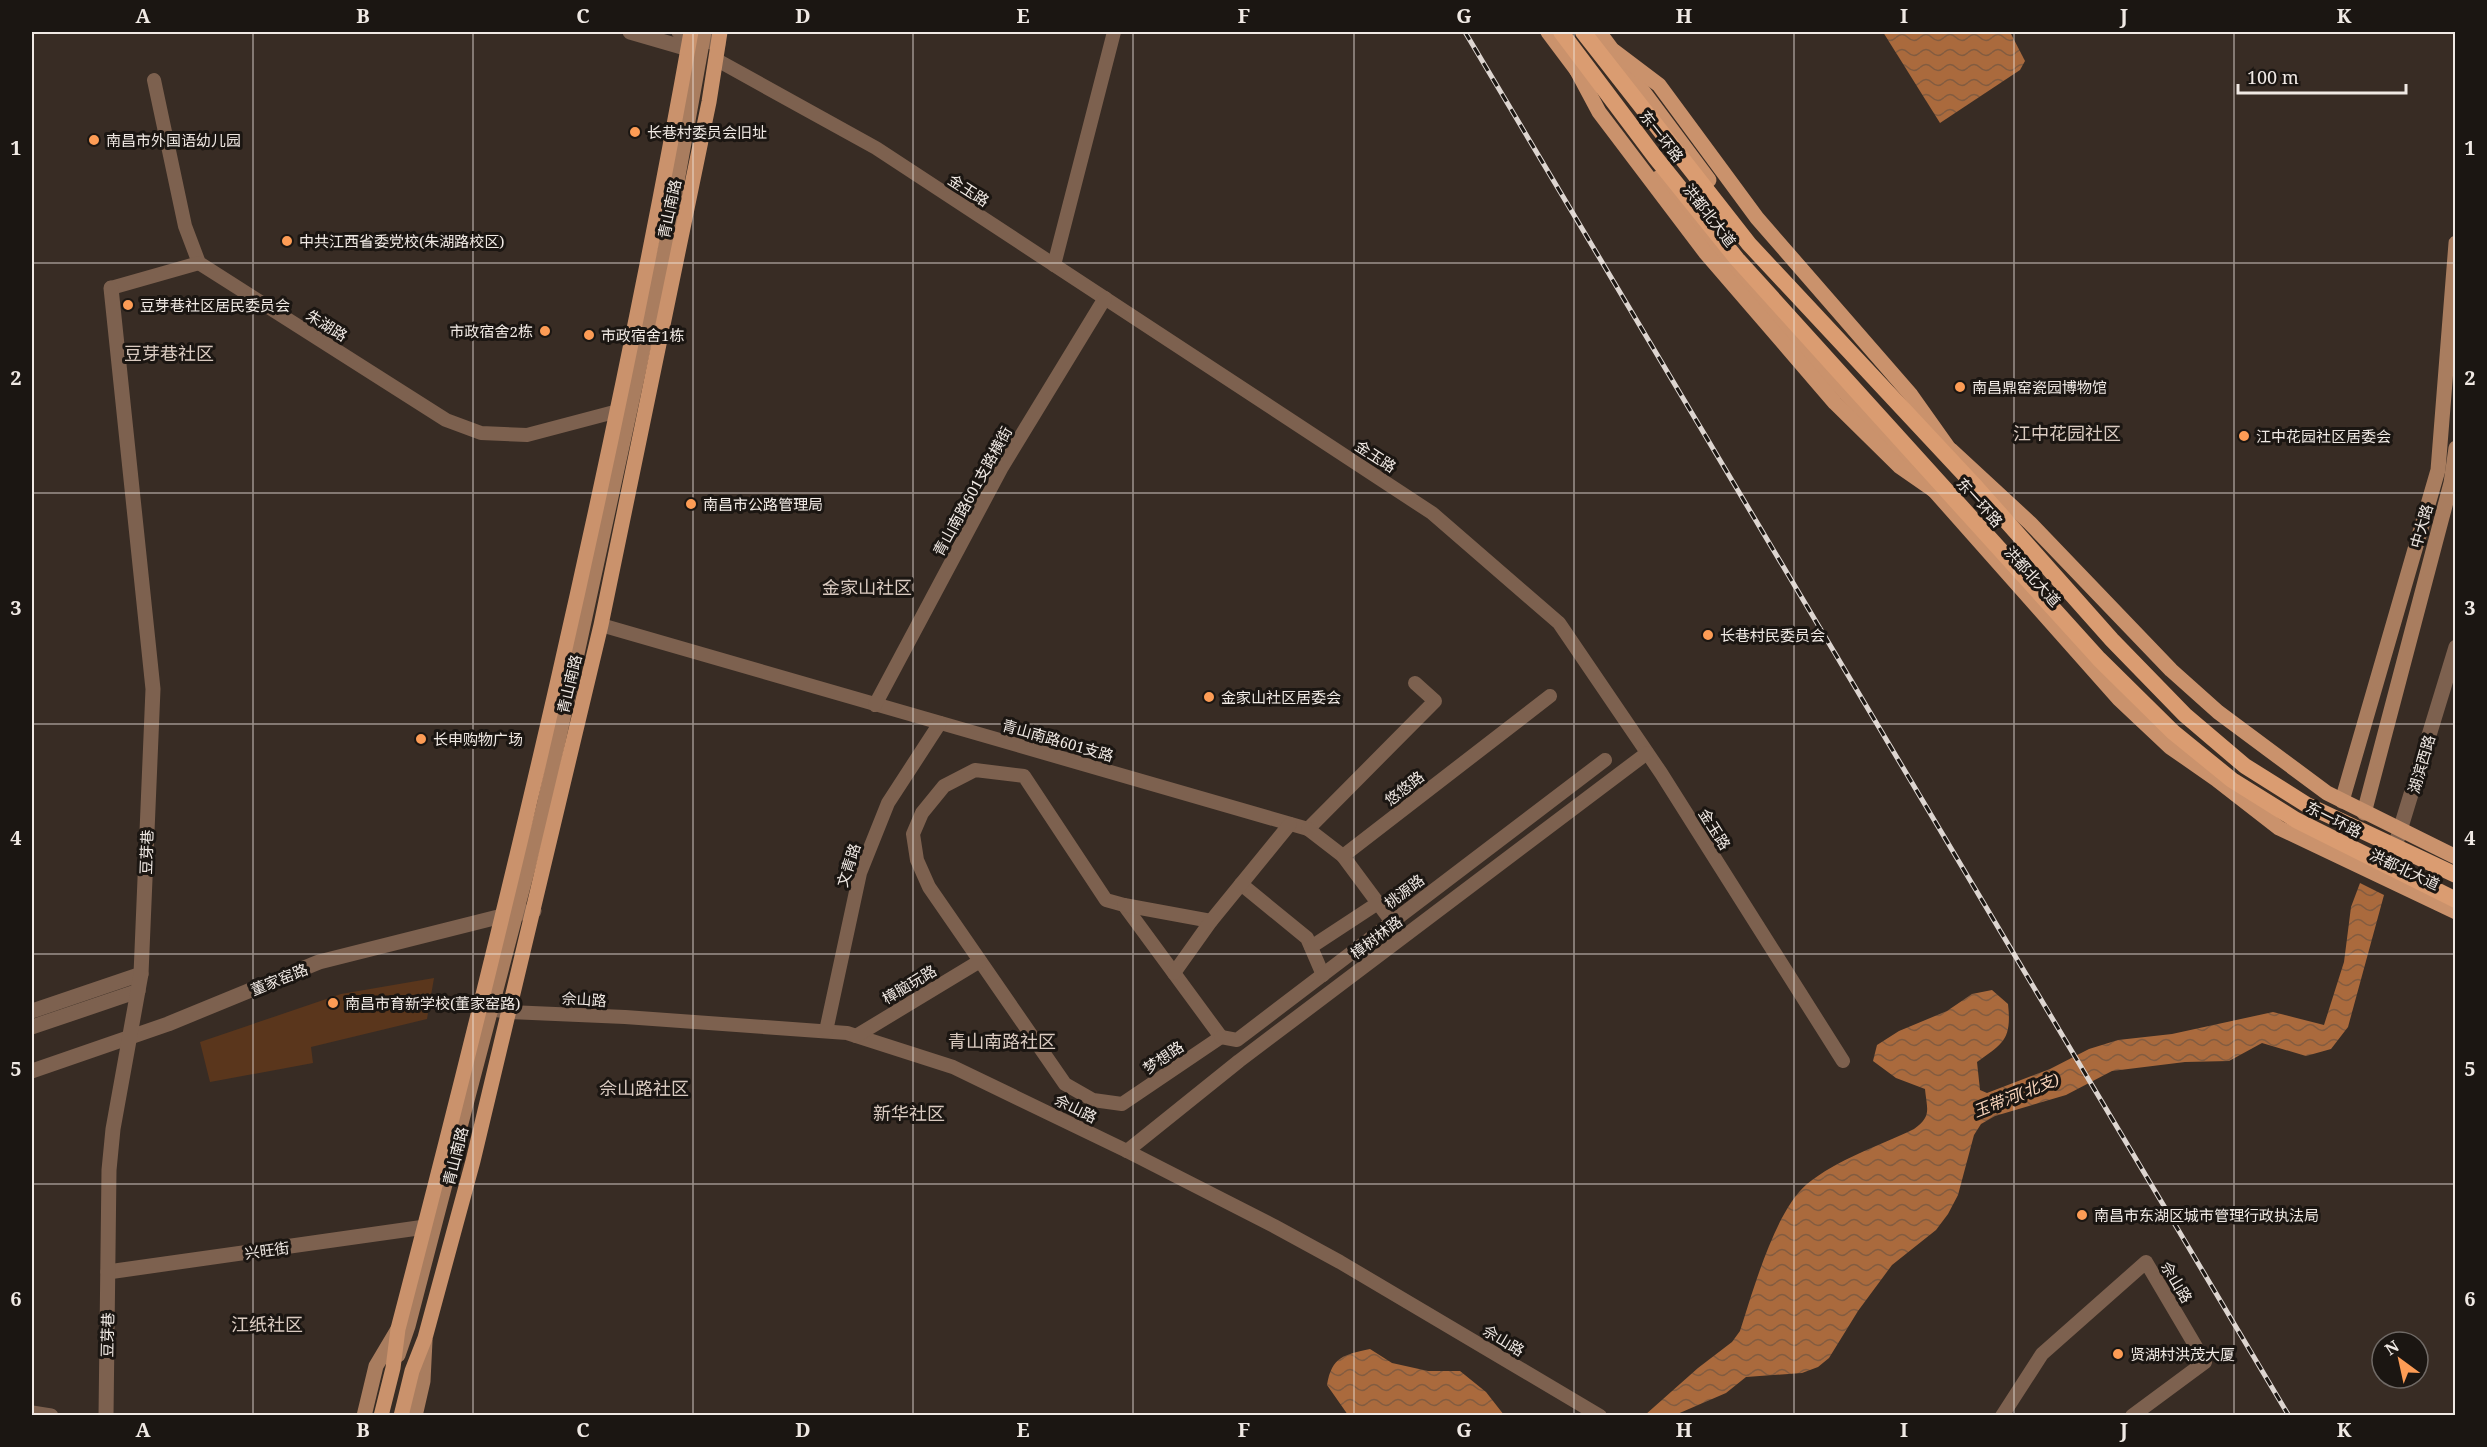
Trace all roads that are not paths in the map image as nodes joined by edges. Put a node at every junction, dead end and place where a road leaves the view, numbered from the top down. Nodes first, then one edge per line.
1 (630, 32) edge
2 (1114, 32) edge
3 (1548, 32) edge
4 (1561, 32) edge
5 (1583, 32) edge
6 (1599, 32) edge
7 (702, 41) edge
8 (1614, 51) junction
9 (1576, 69) junction
10 (154, 80) dead end
11 (2456, 243) edge
12 (199, 263) junction
13 (1054, 265) junction
14 (111, 288) joint
15 (1105, 298) junction
16 (618, 411) junction
17 (2456, 448) edge
18 (1976, 487) junction
19 (1964, 512) junction
20 (601, 625) junction
21 (2456, 647) edge
22 (1415, 683) dead end
23 (1550, 696) dead end
24 (875, 705) junction
25 (940, 723) junction
26 (1647, 753) junction
27 (1605, 760) dead end
28 (2342, 801) junction
29 (2364, 813) junction
30 (1290, 824) junction
31 (1308, 829) junction
32 (2402, 831) junction
33 (1343, 856) junction
34 (2456, 857) edge
35 (2456, 875) edge
36 (2385, 879) junction
37 (1241, 884) junction
38 (2456, 900) edge
39 (1378, 903) junction
40 (1124, 905) junction
41 (2456, 912) edge
42 (518, 914) junction
43 (1211, 921) junction
44 (1392, 922) junction
45 (1311, 947) junction
46 (980, 961) junction
47 (1174, 973) junction
48 (141, 974) junction
49 (1323, 975) junction
50 (138, 991) junction
51 (495, 1009) junction
52 (32, 1011) edge
53 (32, 1027) edge
54 (826, 1031) junction
55 (856, 1036) junction
56 (129, 1037) junction
57 (1221, 1037) junction
58 (1239, 1061) junction
59 (1843, 1061) dead end
60 (32, 1071) edge
61 (1127, 1151) junction
62 (425, 1227) junction
63 (108, 1272) junction
64 (398, 1329) junction
65 (425, 1338) junction
66 (393, 1368) junction
67 (412, 1371) junction
68 (32, 1413) edge
69 (51, 1416) edge
70 (106, 1416) edge
71 (364, 1416) edge
72 (381, 1416) edge
73 (401, 1416) edge
74 (415, 1416) edge
75 (1600, 1416) edge
76 (2002, 1416) edge
77 (2132, 1416) edge

1 - 7 street
2 - 13 street
3 - 9 main road, 洪都北大道
4 - 19 highway, 东一环路, bridge
5 - 18 highway, 东一环路, bridge
6 - 8 main road, 洪都北大道
7 - 13 street, 金玉路
7 - 16 main road, 青山南路
7 - 20 main road, 青山南路
7 - 42 main road
8 - 18 main road, bridge
8 - 28 main road, 洪都北大道
9 - 19 main road, bridge
9 - 36 main road, 洪都北大道
10 - 12 street
11 - 28 main road, 中大路
12 - 14 street
12 - 16 street, 朱湖路
13 - 15 street, 金玉路
14 - 48 street, 豆芽巷
15 - 24 street, 青山南路601支路横街
15 - 26 street, 金玉路
16 - 42 main road, 青山南路
17 - 29 main road, 中大路
18 - 35 highway, 东一环路, bridge
19 - 38 highway, 东一环路, bridge
20 - 24 street, 青山南路601支路
20 - 42 main road, 青山南路
21 - 32 street, 湖滨西路
22 - 31 street
23 - 33 street, 悠悠路
24 - 25 street, 青山南路601支路
25 - 30 street, 青山南路601支路
25 - 54 street, 文青路
26 - 58 street, 樟树林路
26 - 59 street, 金玉路
27 - 44 street, 桃源路
28 - 29 main road, 洪都北大道
29 - 32 main road, 洪都北大道
30 - 31 street, 青山南路601支路
30 - 37 street
31 - 33 street
32 - 34 main road, 洪都北大道
32 - 36 street, 湖滨西路
33 - 39 street
36 - 41 main road, 洪都北大道
37 - 43 street
37 - 45 street
39 - 44 street
39 - 45 street
40 - 43 street
40 - 46 street, 梦想路
40 - 47 street, 梦想路
42 - 51 main road, 青山南路
42 - 51 main road, 青山南路
42 - 56 street, 董家窑路
43 - 47 street
44 - 49 street, 桃源路
45 - 49 street
46 - 55 street, 樟脑玩路
46 - 57 street, 梦想路
47 - 57 street, 梦想路
48 - 50 street, 豆芽巷
48 - 52 street
49 - 57 street, 桃源路
50 - 53 street
50 - 56 street, 豆芽巷
51 - 54 street, 佘山路
51 - 62 main road, 青山南路
51 - 65 main road, 青山南路
51 - 66 main road
51 - 67 main road
54 - 55 street, 佘山路
55 - 61 street, 佘山路
56 - 60 street, 董家窑路
56 - 63 street, 豆芽巷
57 - 58 street
58 - 61 street, 樟树林路
61 - 75 street, 佘山路
62 - 63 street, 兴旺街
62 - 64 main road, 青山南路
63 - 70 street, 豆芽巷
64 - 66 main road, 青山南路
64 - 71 main road, 青山南路
65 - 67 main road, 青山南路
65 - 74 main road, 青山南路
66 - 72 main road, 青山南路
67 - 73 main road, 青山南路
68 - 69 street
76 - 77 street, 佘山路

